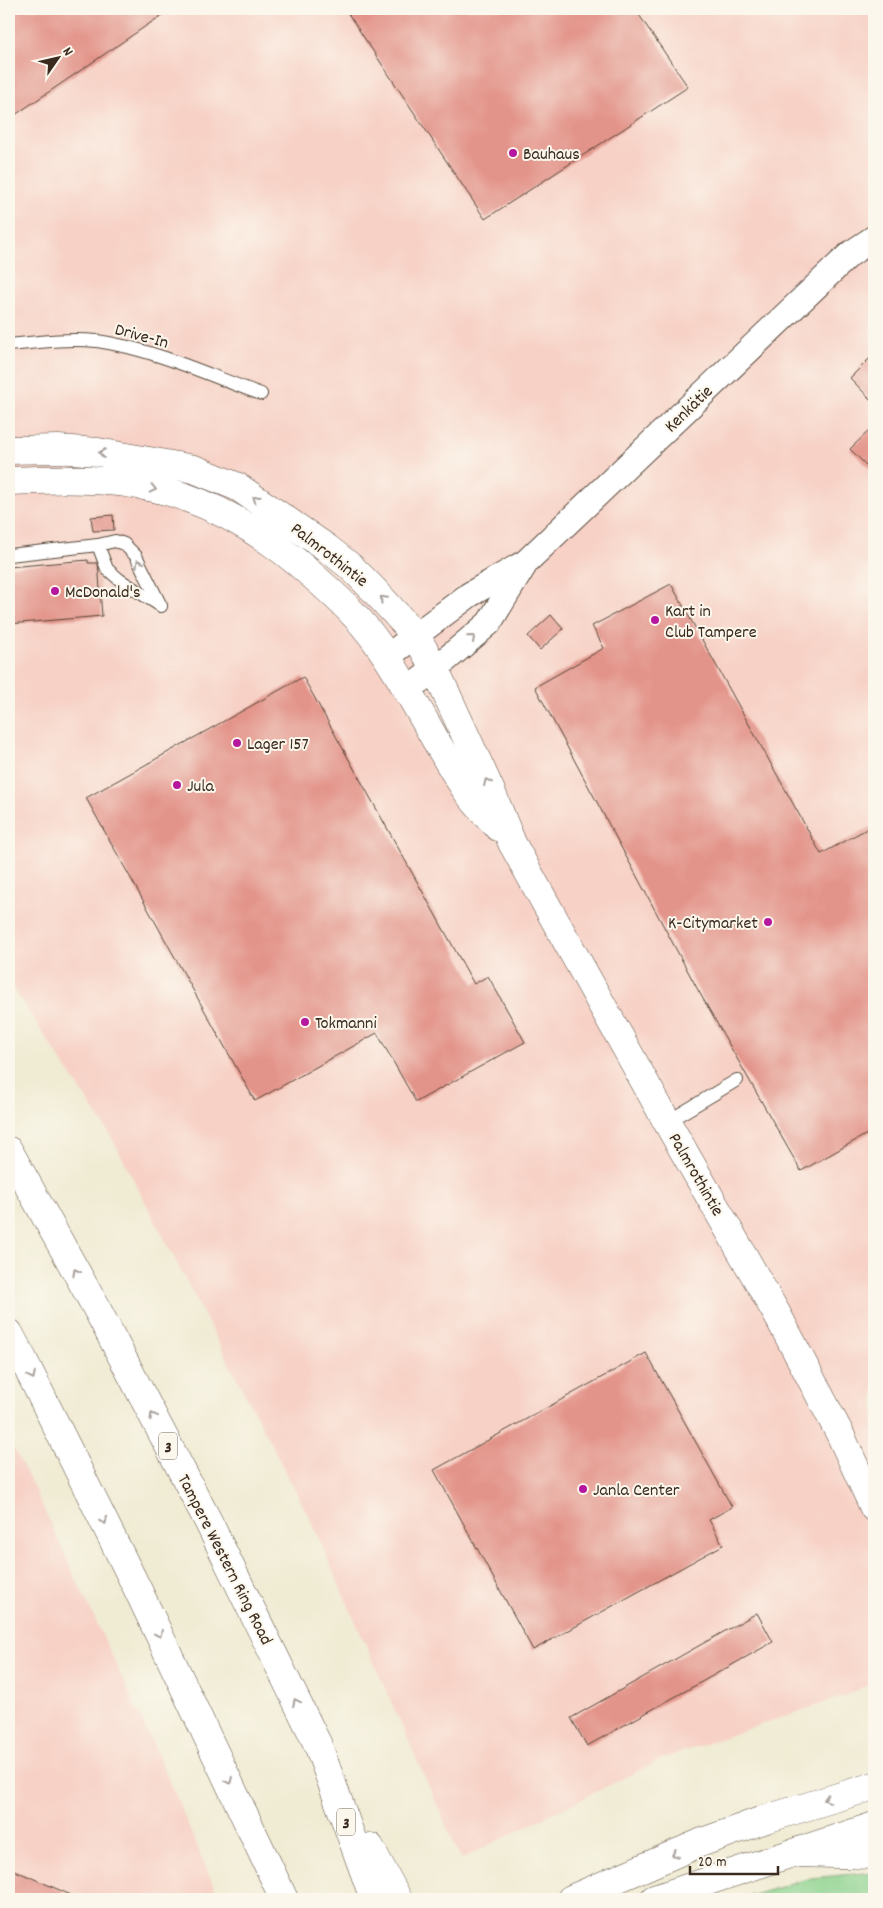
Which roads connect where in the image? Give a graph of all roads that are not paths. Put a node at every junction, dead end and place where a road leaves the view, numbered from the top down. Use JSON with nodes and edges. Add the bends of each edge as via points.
{"nodes":[{"id":1,"x":874,"y":218,"type":"edge"},
{"id":2,"x":874,"y":238,"type":"edge"},
{"id":3,"x":850,"y":254,"type":"junction"},
{"id":4,"x":9,"y":345,"type":"edge"},
{"id":5,"x":261,"y":394,"type":"dead end"},
{"id":6,"x":9,"y":450,"type":"edge"},
{"id":7,"x":9,"y":482,"type":"edge"},
{"id":8,"x":98,"y":545,"type":"junction"},
{"id":9,"x":9,"y":555,"type":"edge"},
{"id":10,"x":526,"y":562,"type":"junction"},
{"id":11,"x":416,"y":636,"type":"junction"},
{"id":12,"x":387,"y":657,"type":"junction"},
{"id":13,"x":435,"y":669,"type":"junction"},
{"id":14,"x":408,"y":690,"type":"junction"},
{"id":15,"x":512,"y":843,"type":"junction"},
{"id":16,"x":737,"y":1080,"type":"dead end"},
{"id":17,"x":667,"y":1122,"type":"junction"},
{"id":18,"x":9,"y":1151,"type":"edge"},
{"id":19,"x":9,"y":1333,"type":"edge"},
{"id":20,"x":874,"y":1508,"type":"edge"},
{"id":21,"x":874,"y":1786,"type":"edge"},
{"id":22,"x":874,"y":1826,"type":"edge"},
{"id":23,"x":795,"y":1854,"type":"junction"},
{"id":24,"x":874,"y":1855,"type":"edge"},
{"id":25,"x":389,"y":1897,"type":"edge"},
{"id":26,"x":284,"y":1899,"type":"edge"},
{"id":27,"x":571,"y":1899,"type":"edge"},
{"id":28,"x":654,"y":1899,"type":"edge"}],
"edges":[{"from":1,"to":3,"type":"street","name":"Kenkätie"},
{"from":2,"to":3,"type":"street","name":"Kenkätie"},
{"from":3,"to":10,"type":"street","name":"Kenkätie"},
{"from":4,"to":5,"type":"lane","name":"Drive-In","via":[[63,340],[96,341],[143,350]]},
{"from":11,"to":6,"type":"main road","name":"Palmrothintie","one_way":true,"via":[[351,567],[238,487],[194,469],[98,452]]},
{"from":7,"to":12,"type":"main road","name":"Palmrothintie","one_way":true,"via":[[53,479],[126,483],[184,497],[222,513],[300,564],[345,604]]},
{"from":8,"to":8,"type":"lane","one_way":true,"via":[[107,569],[161,606],[136,556],[124,544],[115,541]]},
{"from":8,"to":9,"type":"lane"},
{"from":10,"to":11,"type":"street","name":"Kenkätie","via":[[469,595]]},
{"from":13,"to":10,"type":"street","name":"Kenkätie","one_way":true,"via":[[489,623]]},
{"from":11,"to":12,"type":"street","name":"Kenkätie"},
{"from":11,"to":13,"type":"main road","name":"Palmrothintie"},
{"from":12,"to":14,"type":"main road","name":"Palmrothintie"},
{"from":13,"to":14,"type":"street","name":"Kenkätie"},
{"from":15,"to":13,"type":"main road","name":"Palmrothintie","one_way":true},
{"from":14,"to":15,"type":"main road","name":"Palmrothintie","via":[[467,791]]},
{"from":15,"to":17,"type":"main road","name":"Palmrothintie"},
{"from":16,"to":17,"type":"lane"},
{"from":17,"to":20,"type":"main road","name":"Palmrothintie","via":[[778,1316],[840,1434]]},
{"from":25,"to":18,"type":"main road","name":"Tampere Western Ring Road","number":"3","one_way":true,"via":[[203,1512],[98,1311]]},
{"from":19,"to":26,"type":"main road","one_way":true,"via":[[138,1590]]},
{"from":21,"to":27,"type":"main road","one_way":true,"via":[[700,1843]]},
{"from":22,"to":23,"type":"main road"},
{"from":23,"to":24,"type":"main road"},
{"from":23,"to":28,"type":"main road"}]}
